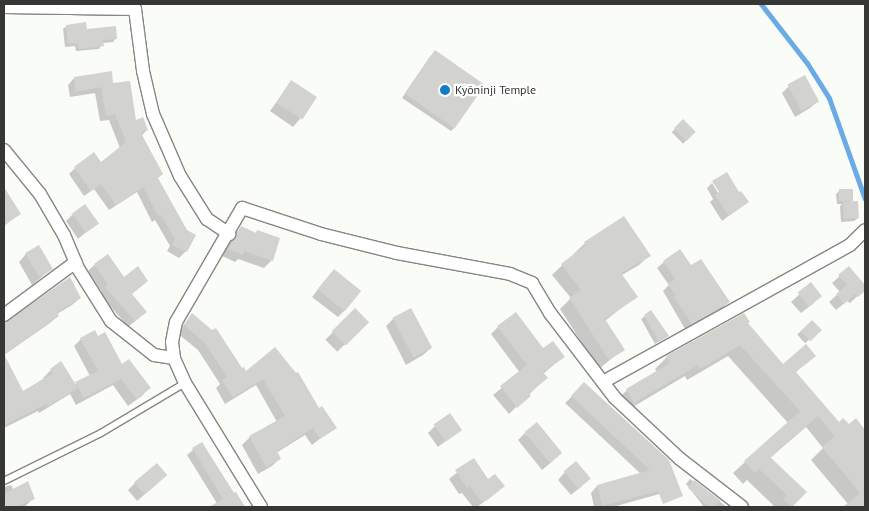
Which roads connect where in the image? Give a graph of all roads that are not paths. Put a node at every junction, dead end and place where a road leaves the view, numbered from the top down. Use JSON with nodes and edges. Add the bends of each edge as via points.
{"nodes":[{"id":1,"x":4,"y":7,"type":"edge"},
{"id":2,"x":4,"y":150,"type":"edge"},
{"id":3,"x":865,"y":230,"type":"edge"},
{"id":4,"x":229,"y":234,"type":"junction"},
{"id":5,"x":76,"y":262,"type":"junction"},
{"id":6,"x":4,"y":315,"type":"edge"},
{"id":7,"x":174,"y":358,"type":"junction"},
{"id":8,"x":603,"y":382,"type":"junction"},
{"id":9,"x":185,"y":383,"type":"junction"},
{"id":10,"x":4,"y":481,"type":"edge"},
{"id":11,"x":261,"y":507,"type":"edge"},
{"id":12,"x":742,"y":507,"type":"edge"}],
"edges":[{"from":1,"to":4,"type":"street","via":[[135,9],[143,71],[153,114],[180,176],[207,219]]},
{"from":2,"to":5,"type":"street","via":[[40,194]]},
{"from":3,"to":8,"type":"street","via":[[850,245]]},
{"from":4,"to":7,"type":"street","via":[[176,322],[172,342]]},
{"from":4,"to":8,"type":"street","via":[[242,208],[321,234],[396,253],[510,274],[532,283],[550,313]]},
{"from":5,"to":6,"type":"street"},
{"from":5,"to":7,"type":"street","via":[[111,321],[154,355]]},
{"from":7,"to":9,"type":"street"},
{"from":8,"to":12,"type":"street","via":[[615,398],[680,459]]},
{"from":9,"to":10,"type":"lane","via":[[101,433]]},
{"from":9,"to":11,"type":"street"}]}
